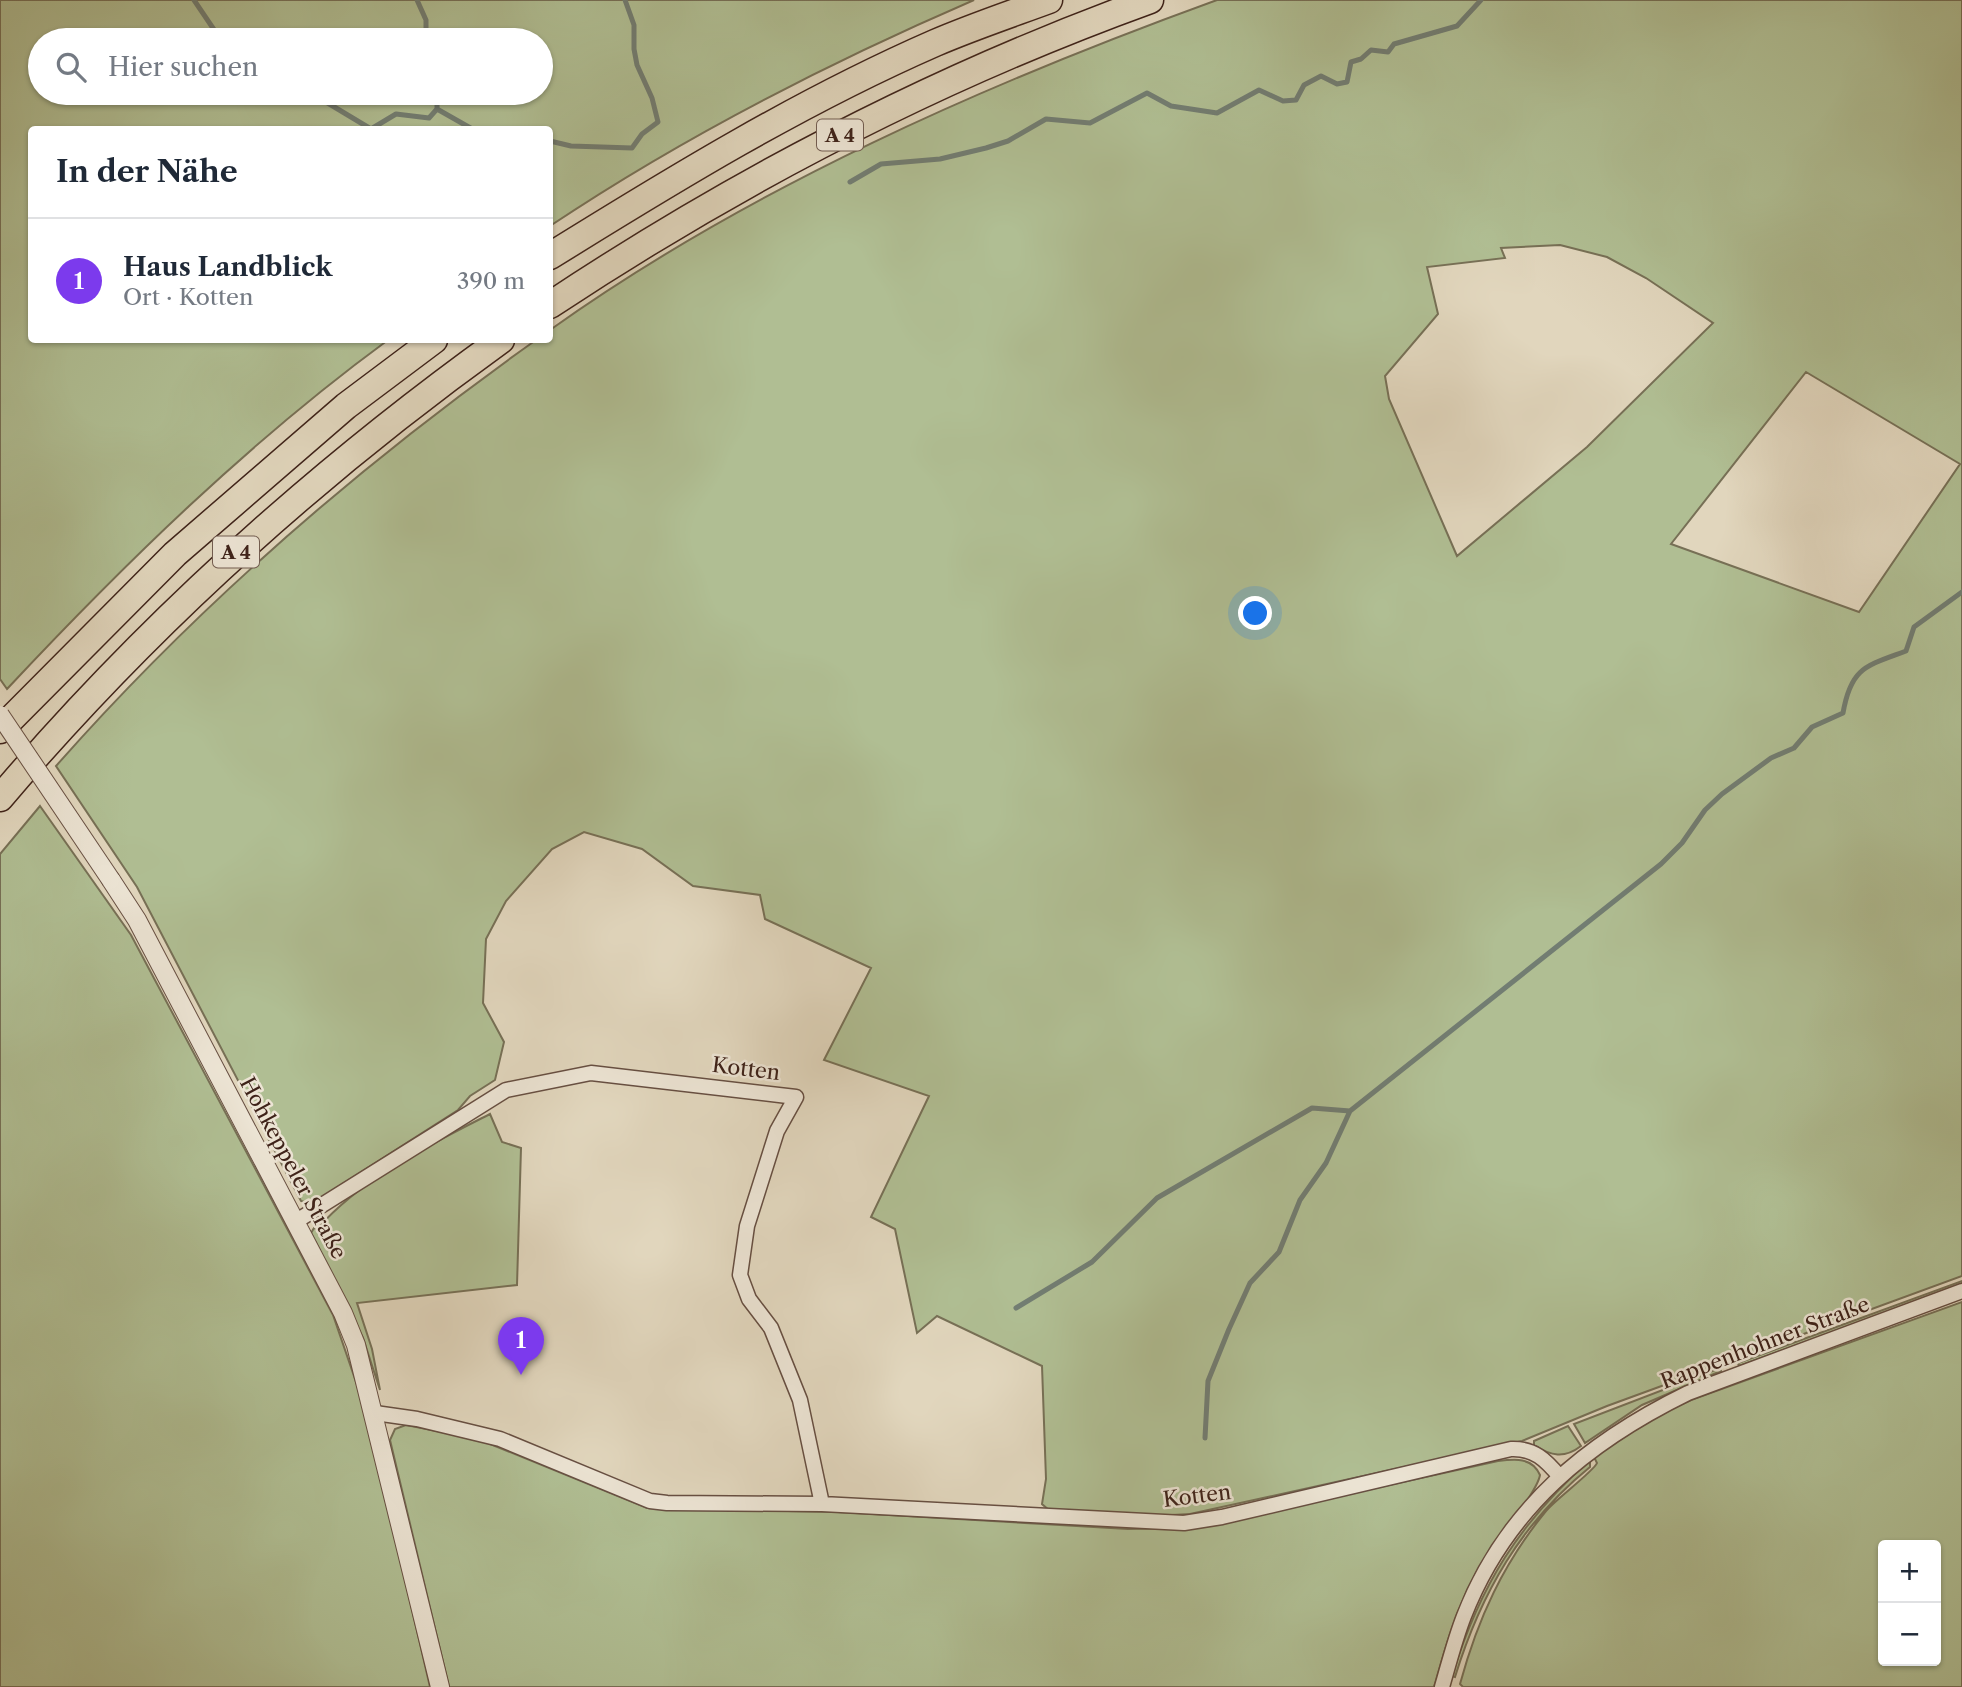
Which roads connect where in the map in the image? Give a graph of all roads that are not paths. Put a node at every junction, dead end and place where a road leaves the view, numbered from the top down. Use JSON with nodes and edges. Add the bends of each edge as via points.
{"nodes":[{"id":1,"x":1049,"y":0,"type":"edge"},
{"id":2,"x":1150,"y":0,"type":"edge"},
{"id":3,"x":553,"y":254,"type":"edge"},
{"id":4,"x":553,"y":303,"type":"edge"},
{"id":5,"x":430,"y":343,"type":"edge"},
{"id":6,"x":497,"y":343,"type":"edge"},
{"id":7,"x":0,"y":715,"type":"edge"},
{"id":8,"x":0,"y":730,"type":"edge"},
{"id":9,"x":0,"y":798,"type":"edge"},
{"id":10,"x":295,"y":1222,"type":"junction"},
{"id":11,"x":1962,"y":1291,"type":"edge"},
{"id":12,"x":375,"y":1413,"type":"junction"},
{"id":13,"x":1560,"y":1477,"type":"junction"},
{"id":14,"x":822,"y":1504,"type":"junction"},
{"id":15,"x":440,"y":1687,"type":"edge"},
{"id":16,"x":1442,"y":1687,"type":"edge"}],
"edges":[{"from":1,"to":3,"type":"highway","number":"A 4","via":[[935,43],[794,113]]},
{"from":2,"to":4,"type":"highway","number":"A 4","via":[[974,70],[813,148],[655,237]]},
{"from":5,"to":8,"type":"highway","number":"A 4","via":[[346,407],[175,554]]},
{"from":6,"to":9,"type":"highway","number":"A 4","via":[[345,458],[234,554],[151,632]]},
{"from":7,"to":10,"type":"street","name":"Hohkeppeler Straße","bridge":true,"via":[[137,920]]},
{"from":10,"to":12,"type":"street","name":"Hohkeppeler Straße","via":[[347,1323]]},
{"from":10,"to":14,"type":"street","name":"Kotten","via":[[506,1090],[591,1073],[796,1097],[777,1130],[747,1226],[740,1275],[749,1298],[771,1328],[800,1400]]},
{"from":11,"to":13,"type":"street","name":"Rappenhohner Straße","via":[[1689,1393],[1606,1439]]},
{"from":12,"to":14,"type":"street","name":"Kotten","via":[[489,1436],[650,1501]]},
{"from":12,"to":15,"type":"street","name":"Hohkeppeler Straße"},
{"from":13,"to":14,"type":"street","name":"Kotten","via":[[1535,1453],[1511,1449],[1184,1523]]},
{"from":13,"to":16,"type":"street","name":"Rappenhohner Straße","via":[[1527,1511],[1481,1579]]}]}
